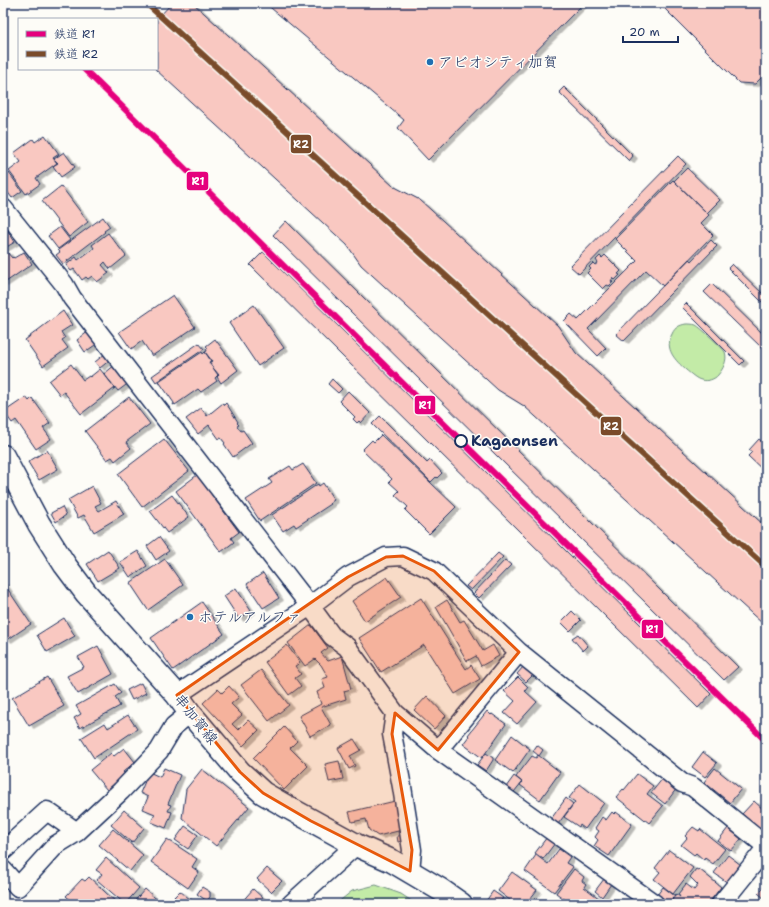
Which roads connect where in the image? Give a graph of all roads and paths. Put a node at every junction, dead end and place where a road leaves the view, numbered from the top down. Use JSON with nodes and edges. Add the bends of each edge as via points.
{"nodes":[{"id":1,"x":3,"y":208,"type":"edge"},
{"id":2,"x":3,"y":456,"type":"edge"},
{"id":3,"x":310,"y":606,"type":"junction"},
{"id":4,"x":519,"y":652,"type":"junction"},
{"id":5,"x":177,"y":695,"type":"junction"},
{"id":6,"x":190,"y":713,"type":"junction"},
{"id":7,"x":395,"y":713,"type":"junction"},
{"id":8,"x":438,"y":750,"type":"junction"},
{"id":9,"x":77,"y":832,"type":"junction"},
{"id":10,"x":356,"y":845,"type":"junction"},
{"id":11,"x":766,"y":847,"type":"edge"},
{"id":12,"x":3,"y":851,"type":"edge"},
{"id":13,"x":3,"y":870,"type":"edge"},
{"id":14,"x":410,"y":871,"type":"junction"},
{"id":15,"x":291,"y":904,"type":"edge"},
{"id":16,"x":462,"y":904,"type":"edge"},
{"id":17,"x":655,"y":904,"type":"edge"},
{"id":18,"x":720,"y":904,"type":"edge"}],
"edges":[{"from":1,"to":3,"type":"street"},
{"from":2,"to":5,"type":"main road","name":"串加賀線","via":[[65,565],[86,593]]},
{"from":3,"to":4,"type":"street","via":[[348,577],[386,557],[403,556],[434,571]]},
{"from":3,"to":5,"type":"street"},
{"from":3,"to":7,"type":"street","via":[[332,636],[347,647]]},
{"from":4,"to":8,"type":"street"},
{"from":4,"to":11,"type":"street"},
{"from":5,"to":6,"type":"main road","name":"串加賀線"},
{"from":6,"to":9,"type":"street","via":[[174,726],[159,751]]},
{"from":6,"to":10,"type":"main road","name":"串加賀線","via":[[240,772],[263,793]]},
{"from":7,"to":8,"type":"street"},
{"from":7,"to":14,"type":"street","via":[[392,734],[412,850]]},
{"from":8,"to":17,"type":"street"},
{"from":9,"to":12,"type":"street","via":[[47,811]]},
{"from":9,"to":13,"type":"street","via":[[56,845],[18,887]]},
{"from":10,"to":14,"type":"main road","name":"串加賀線"},
{"from":10,"to":15,"type":"street"},
{"from":11,"to":18,"type":"street"},
{"from":14,"to":16,"type":"main road","name":"串加賀線"}]}
